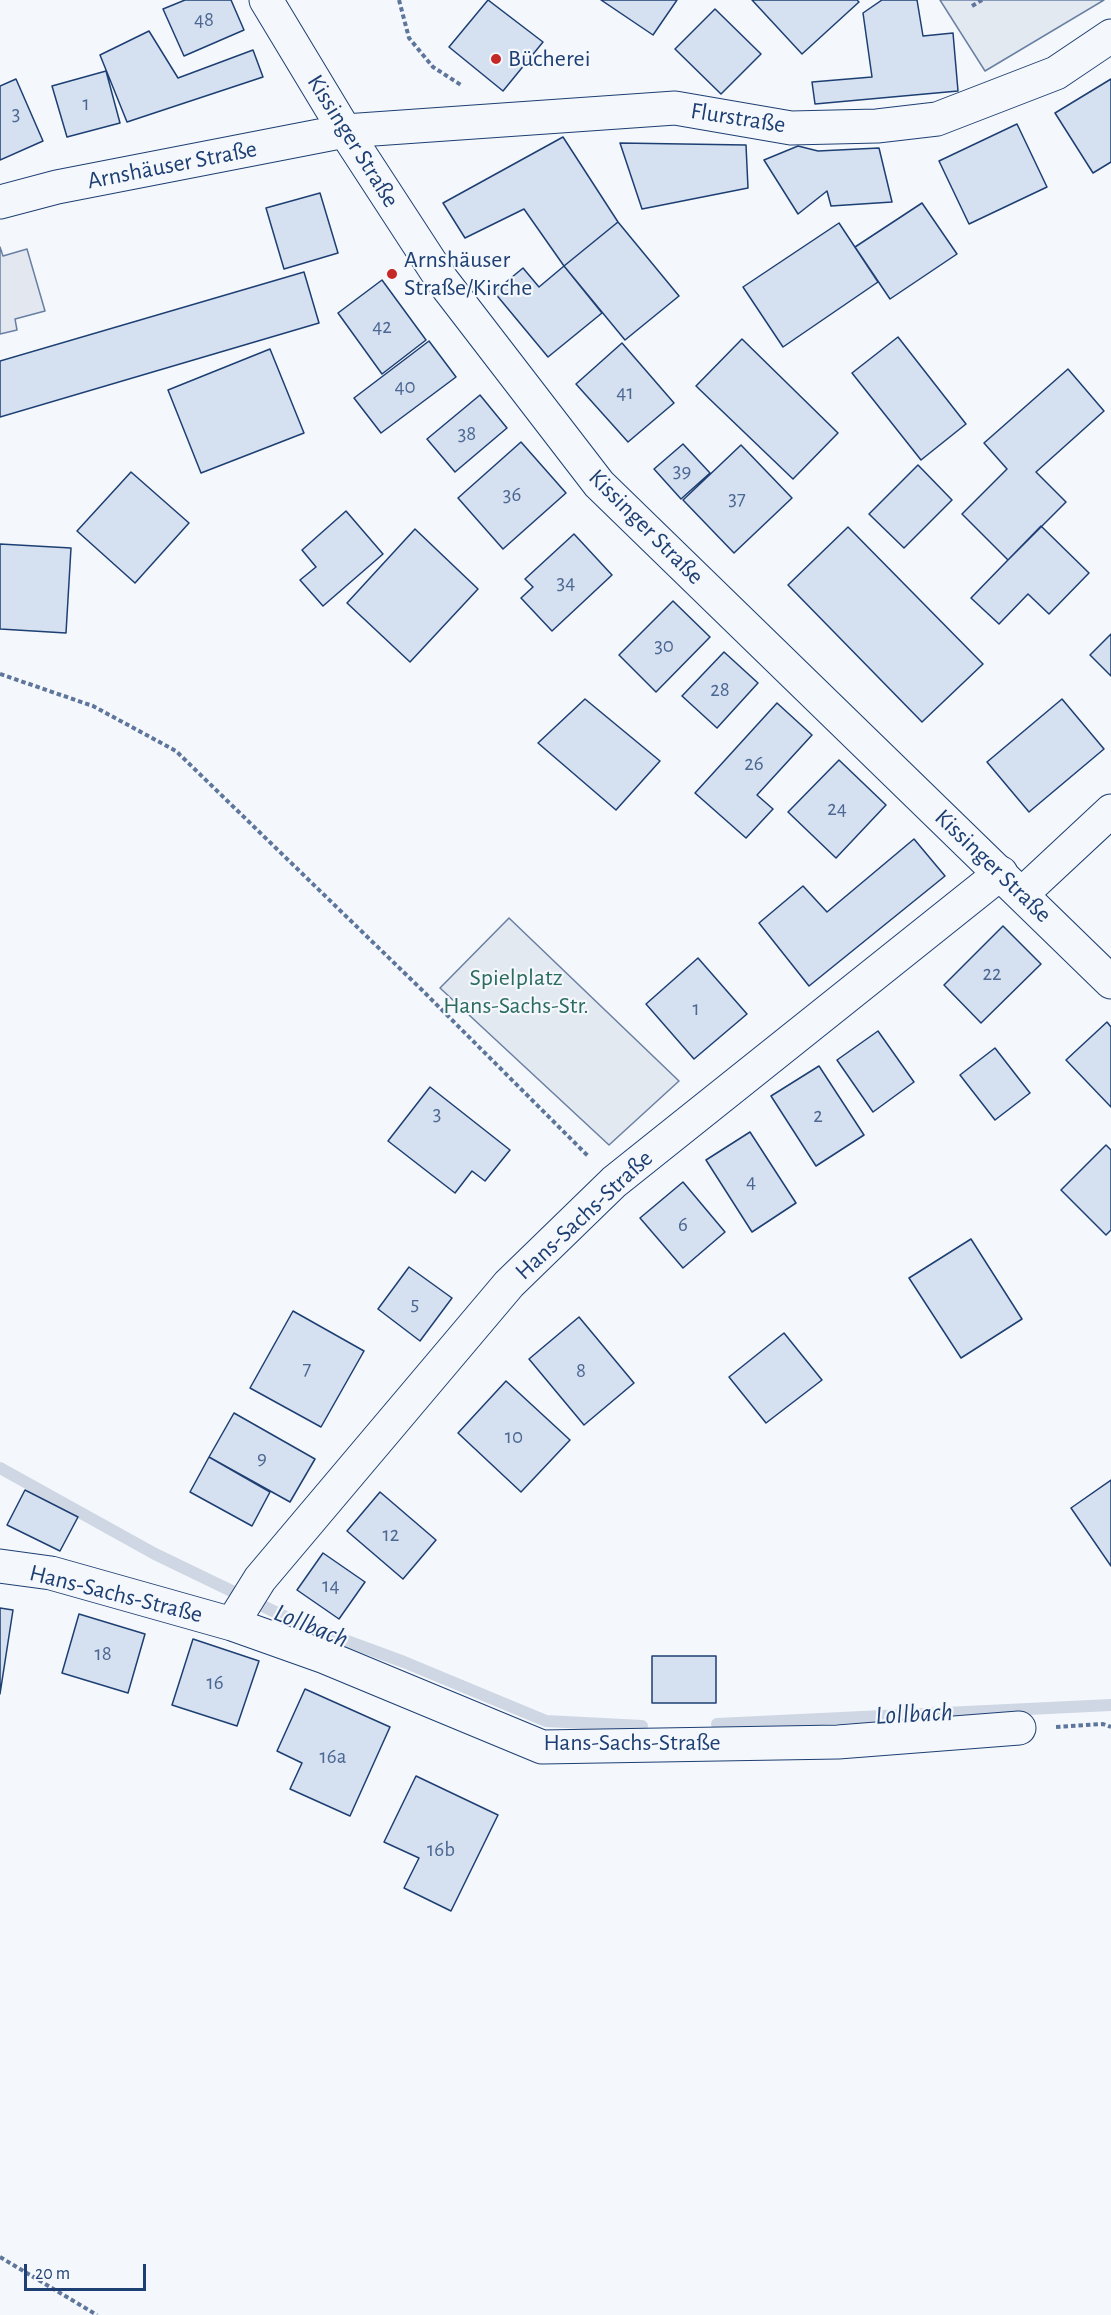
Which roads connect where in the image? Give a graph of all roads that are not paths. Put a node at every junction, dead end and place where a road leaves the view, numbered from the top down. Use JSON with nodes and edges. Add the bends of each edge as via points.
{"nodes":[{"id":1,"x":266,"y":0,"type":"edge"},
{"id":2,"x":1111,"y":36,"type":"edge"},
{"id":3,"x":345,"y":131,"type":"junction"},
{"id":4,"x":0,"y":202,"type":"edge"},
{"id":5,"x":1111,"y":810,"type":"edge"},
{"id":6,"x":1012,"y":883,"type":"junction"},
{"id":7,"x":1111,"y":982,"type":"edge"},
{"id":8,"x":0,"y":1566,"type":"edge"},
{"id":9,"x":236,"y":1616,"type":"junction"},
{"id":10,"x":1019,"y":1728,"type":"road end"}],
"edges":[{"from":1,"to":3,"type":"street","name":"Kissinger Straße"},
{"from":2,"to":3,"type":"street","name":"Flurstraße","via":[[1056,73],[937,118],[877,126],[791,128],[675,108]]},
{"from":3,"to":4,"type":"street","name":"Arnshäuser Straße","via":[[57,187]]},
{"from":3,"to":6,"type":"street","name":"Kissinger Straße","via":[[442,280],[599,484]]},
{"from":5,"to":6,"type":"street","name":"Hans-Sachs-Straße"},
{"from":6,"to":7,"type":"street","name":"Kissinger Straße"},
{"from":6,"to":9,"type":"street","name":"Hans-Sachs-Straße","via":[[614,1182],[509,1284],[260,1579]]},
{"from":8,"to":9,"type":"street","name":"Hans-Sachs-Straße","via":[[51,1573]]},
{"from":9,"to":10,"type":"street","name":"Hans-Sachs-Straße","via":[[543,1747],[838,1742]]}]}
